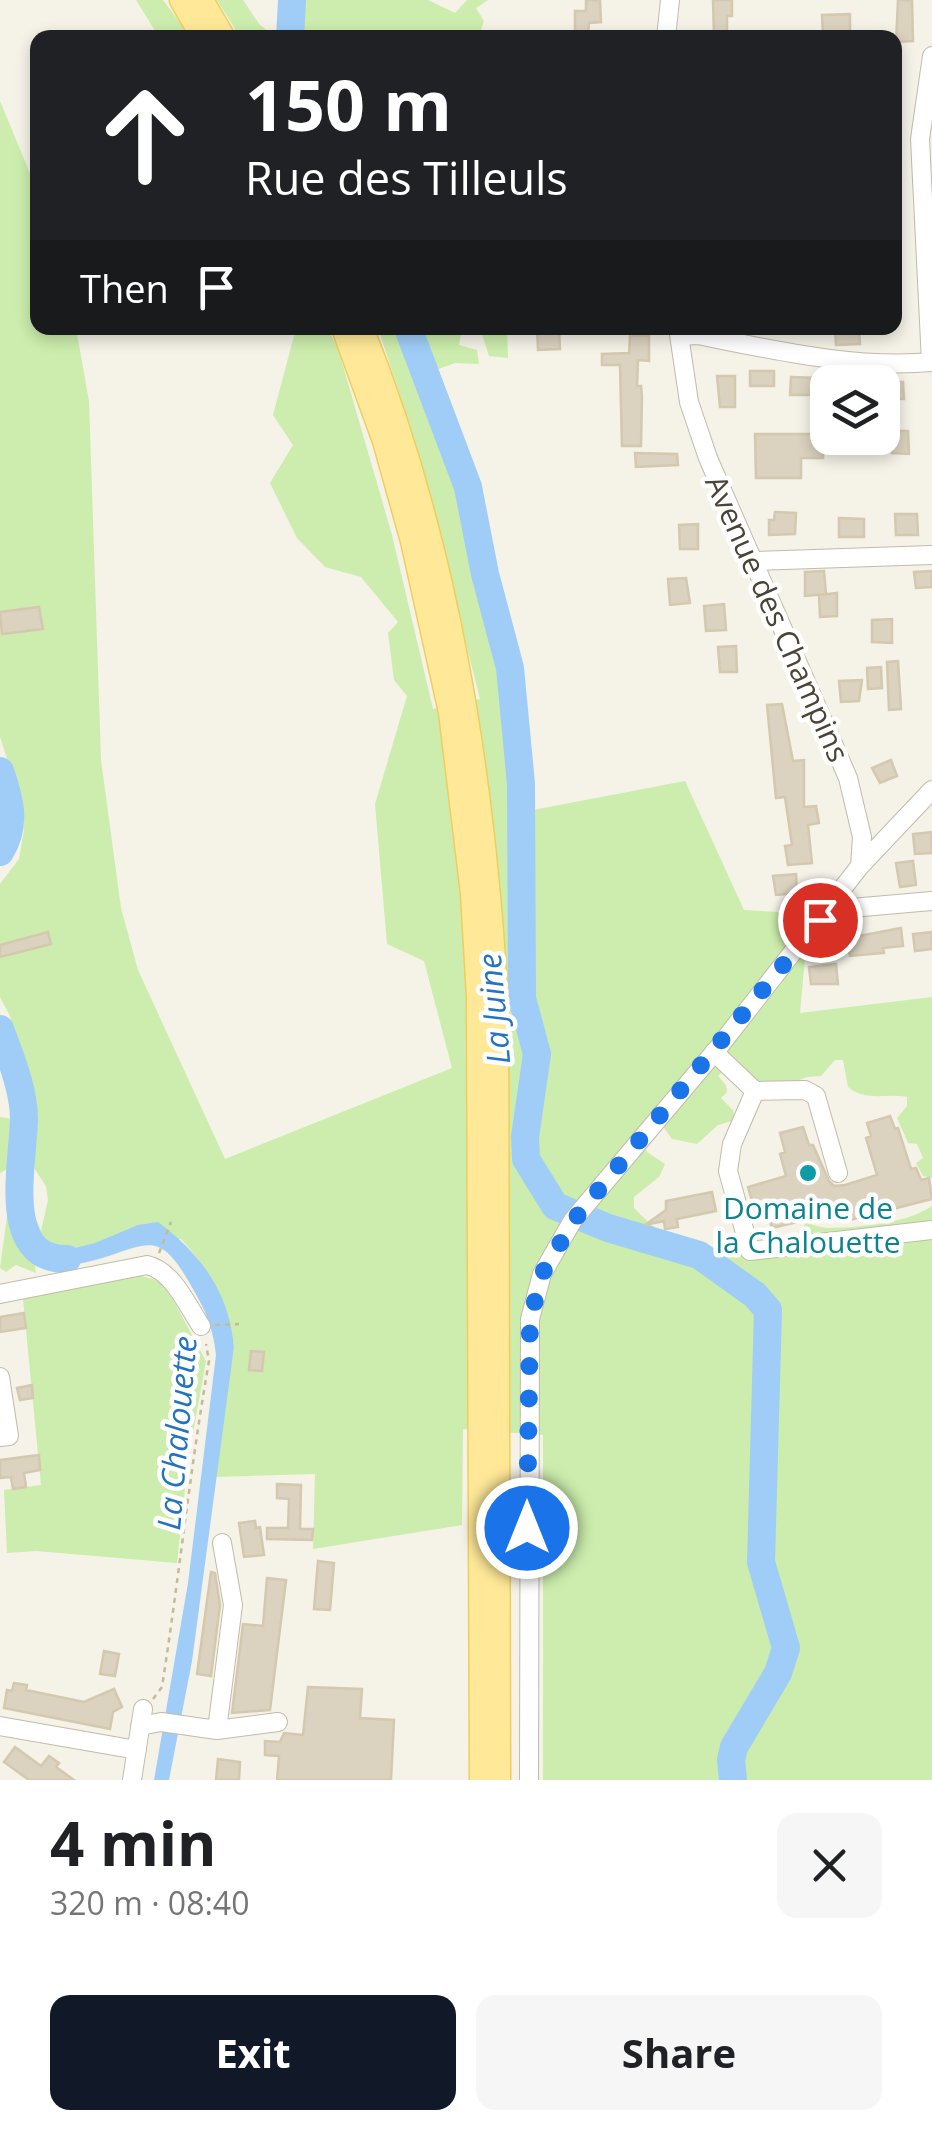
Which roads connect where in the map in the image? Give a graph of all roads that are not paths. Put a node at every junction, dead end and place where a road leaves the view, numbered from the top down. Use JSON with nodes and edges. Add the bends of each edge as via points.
{"nodes":[{"id":1,"x":180,"y":0,"type":"edge"},
{"id":2,"x":202,"y":0,"type":"edge"},
{"id":3,"x":670,"y":0,"type":"edge"},
{"id":4,"x":198,"y":30,"type":"edge"},
{"id":5,"x":219,"y":30,"type":"edge"},
{"id":6,"x":667,"y":30,"type":"edge"},
{"id":7,"x":932,"y":56,"type":"edge"},
{"id":8,"x":345,"y":335,"type":"edge"},
{"id":9,"x":364,"y":335,"type":"edge"},
{"id":10,"x":679,"y":335,"type":"edge"},
{"id":11,"x":697,"y":335,"type":"edge"},
{"id":12,"x":932,"y":362,"type":"edge"},
{"id":13,"x":932,"y":555,"type":"edge"},
{"id":14,"x":753,"y":560,"type":"junction"},
{"id":15,"x":932,"y":790,"type":"edge"},
{"id":16,"x":860,"y":866,"type":"junction"},
{"id":17,"x":932,"y":901,"type":"edge"},
{"id":18,"x":833,"y":903,"type":"junction"},
{"id":19,"x":714,"y":1052,"type":"junction"},
{"id":20,"x":755,"y":1092,"type":"junction"},
{"id":21,"x":838,"y":1173,"type":"dead end"},
{"id":22,"x":932,"y":1230,"type":"edge"},
{"id":23,"x":0,"y":1294,"type":"edge"},
{"id":24,"x":200,"y":1326,"type":"road end"},
{"id":25,"x":0,"y":1377,"type":"edge"},
{"id":26,"x":0,"y":1437,"type":"edge"},
{"id":27,"x":222,"y":1543,"type":"dead end"},
{"id":28,"x":278,"y":1722,"type":"dead end"},
{"id":29,"x":0,"y":1726,"type":"edge"},
{"id":30,"x":217,"y":1730,"type":"junction"},
{"id":31,"x":136,"y":1750,"type":"junction"},
{"id":32,"x":132,"y":1780,"type":"edge"},
{"id":33,"x":481,"y":1780,"type":"edge"},
{"id":34,"x":499,"y":1780,"type":"edge"},
{"id":35,"x":528,"y":1780,"type":"edge"}],
"edges":[{"from":1,"to":4,"type":"main road"},
{"from":2,"to":5,"type":"main road"},
{"from":3,"to":6,"type":"street"},
{"from":7,"to":12,"type":"street","via":[[920,138]]},
{"from":8,"to":33,"type":"main road","via":[[412,542],[450,712],[472,893]]},
{"from":9,"to":34,"type":"main road","via":[[429,533],[466,708],[489,878],[497,1025]]},
{"from":10,"to":14,"type":"street","name":"Avenue des Champins","via":[[689,402]]},
{"from":11,"to":12,"type":"street","via":[[808,357]]},
{"from":13,"to":14,"type":"street"},
{"from":14,"to":16,"type":"street","name":"Avenue des Champins","via":[[848,778],[862,837]]},
{"from":15,"to":16,"type":"street"},
{"from":16,"to":18,"type":"street"},
{"from":17,"to":18,"type":"street","via":[[858,910]]},
{"from":18,"to":19,"type":"street"},
{"from":19,"to":20,"type":"street"},
{"from":19,"to":35,"type":"street","via":[[577,1217],[542,1274],[530,1320]]},
{"from":20,"to":21,"type":"street","via":[[805,1090],[816,1096]]},
{"from":20,"to":22,"type":"street","via":[[728,1171],[750,1252]]},
{"from":23,"to":24,"type":"street","via":[[147,1264],[170,1279]]},
{"from":25,"to":26,"type":"street","via":[[9,1436]]},
{"from":27,"to":30,"type":"street","via":[[233,1605]]},
{"from":28,"to":30,"type":"street"},
{"from":29,"to":31,"type":"street"},
{"from":30,"to":31,"type":"street","via":[[142,1717]]},
{"from":31,"to":32,"type":"street"}]}
